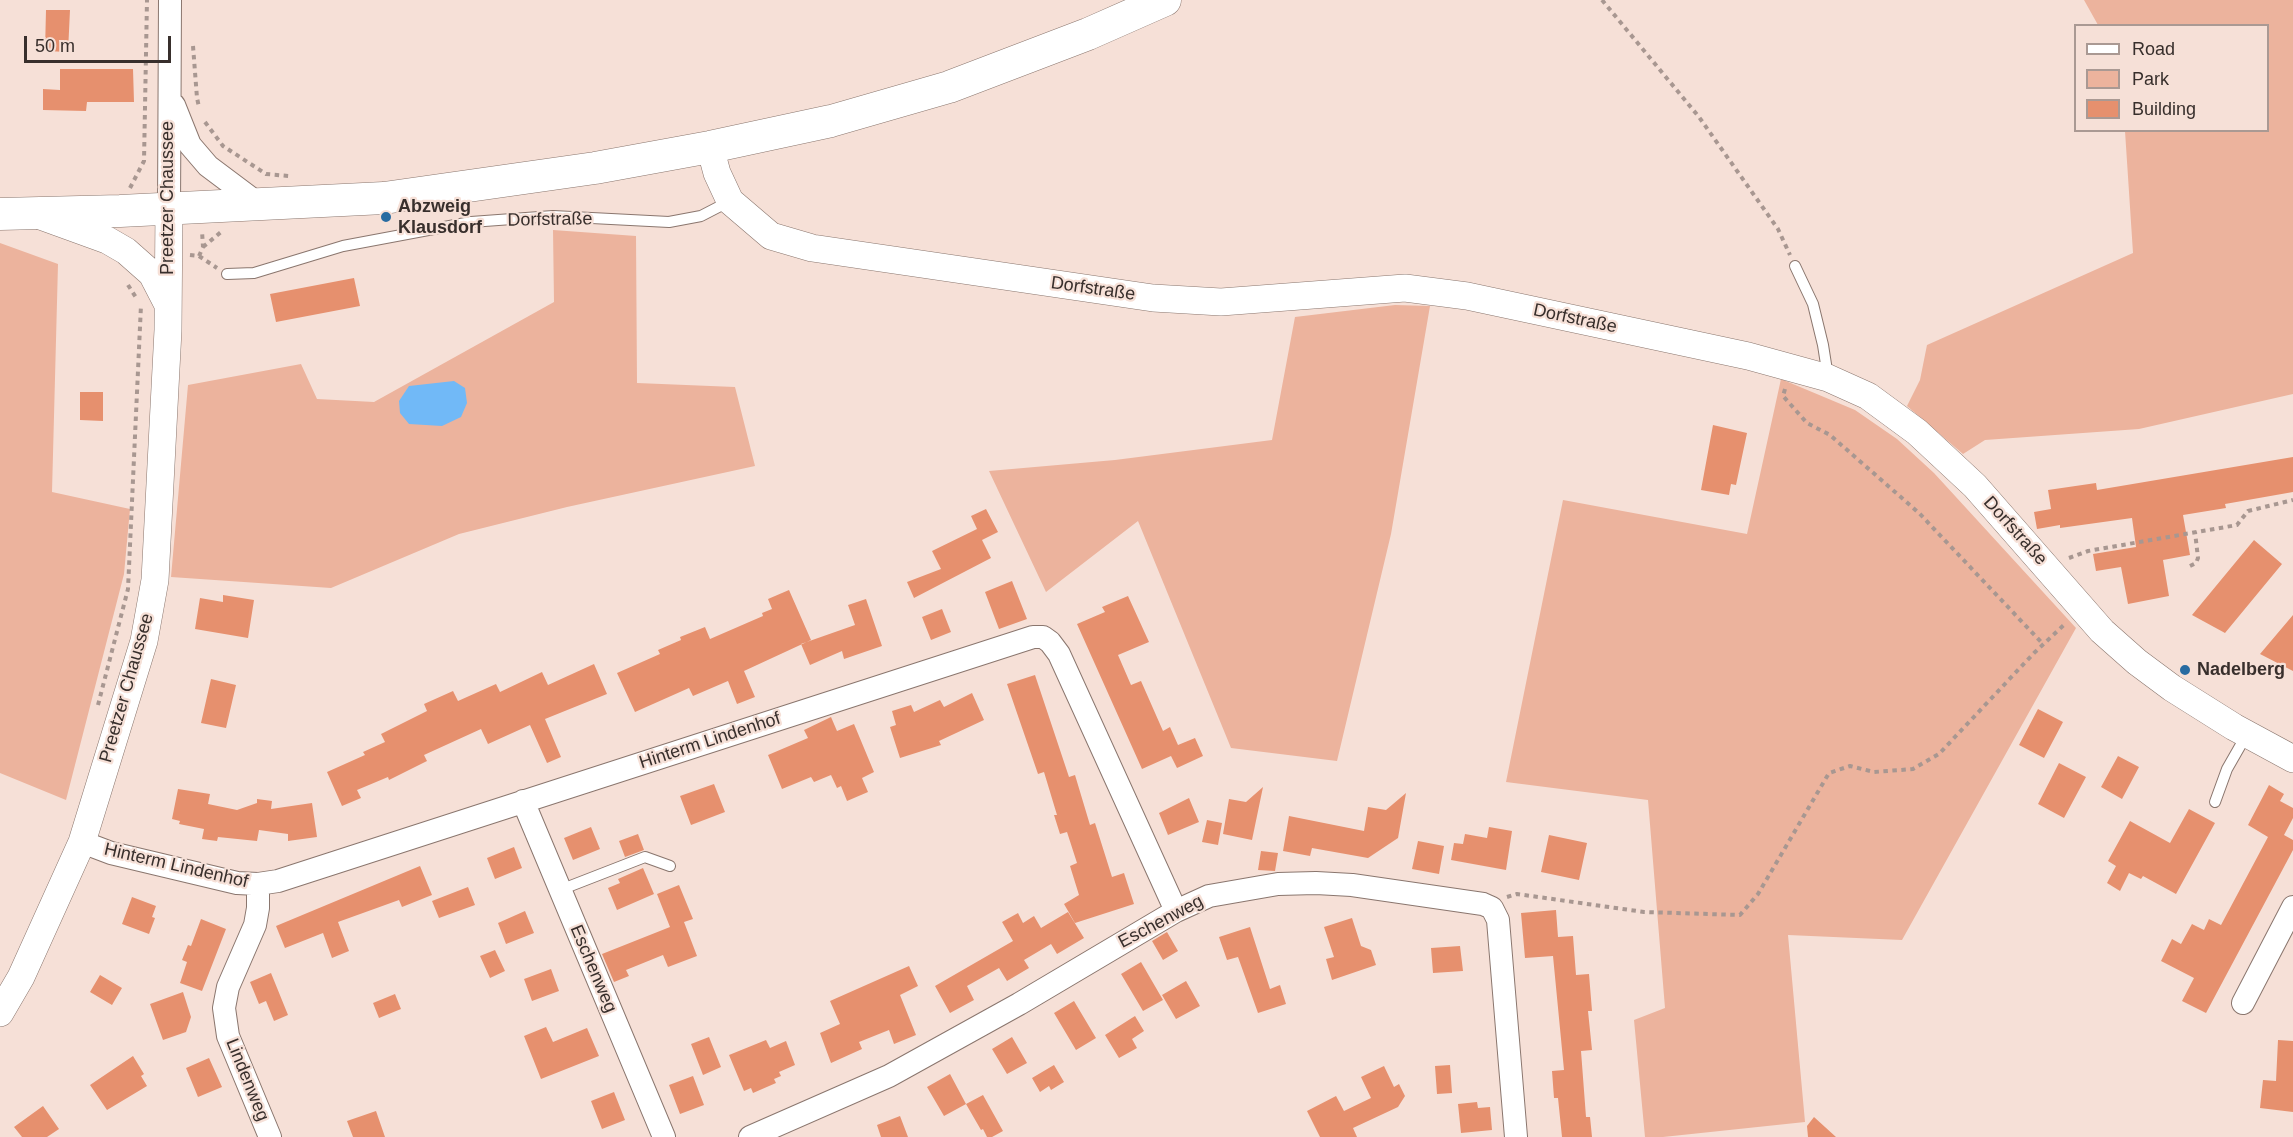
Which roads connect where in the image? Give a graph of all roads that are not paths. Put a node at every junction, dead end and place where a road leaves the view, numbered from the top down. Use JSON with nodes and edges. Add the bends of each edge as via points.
{"nodes":[{"id":1,"x":170,"y":0,"type":"edge"},
{"id":2,"x":1165,"y":0,"type":"edge"},
{"id":3,"x":169,"y":93,"type":"junction"},
{"id":4,"x":710,"y":147,"type":"junction"},
{"id":5,"x":730,"y":201,"type":"junction"},
{"id":6,"x":260,"y":205,"type":"junction"},
{"id":7,"x":169,"y":209,"type":"junction"},
{"id":8,"x":0,"y":214,"type":"edge"},
{"id":9,"x":35,"y":214,"type":"junction"},
{"id":10,"x":1795,"y":266,"type":"road end"},
{"id":11,"x":227,"y":274,"type":"dead end"},
{"id":12,"x":168,"y":304,"type":"junction"},
{"id":13,"x":1828,"y":378,"type":"junction"},
{"id":14,"x":2247,"y":734,"type":"junction"},
{"id":15,"x":2293,"y":759,"type":"edge"},
{"id":16,"x":523,"y":801,"type":"junction"},
{"id":17,"x":2215,"y":802,"type":"dead end"},
{"id":18,"x":82,"y":842,"type":"junction"},
{"id":19,"x":670,"y":866,"type":"dead end"},
{"id":20,"x":258,"y":884,"type":"junction"},
{"id":21,"x":560,"y":890,"type":"junction"},
{"id":22,"x":2293,"y":907,"type":"edge"},
{"id":23,"x":1176,"y":911,"type":"junction"},
{"id":24,"x":2243,"y":1003,"type":"dead end"},
{"id":25,"x":0,"y":1013,"type":"edge"},
{"id":26,"x":270,"y":1137,"type":"edge"},
{"id":27,"x":664,"y":1137,"type":"edge"},
{"id":28,"x":750,"y":1137,"type":"edge"},
{"id":29,"x":1516,"y":1137,"type":"edge"}],
"edges":[{"from":1,"to":3,"type":"street","name":"Preetzer Chaussee"},
{"from":2,"to":4,"type":"main road","via":[[949,87],[831,121]]},
{"from":3,"to":6,"type":"street","name":"Preetzer Chaussee","via":[[190,145],[208,166]]},
{"from":3,"to":7,"type":"street","name":"Preetzer Chaussee"},
{"from":4,"to":5,"type":"street","name":"Dorfstraße"},
{"from":4,"to":6,"type":"main road","via":[[384,198]]},
{"from":5,"to":11,"type":"lane","name":"Dorfstraße","via":[[701,216],[669,222],[553,216],[471,222],[344,246],[254,273]]},
{"from":5,"to":13,"type":"street","name":"Dorfstraße","via":[[771,236],[812,248],[1153,298],[1221,302],[1405,288],[1467,296],[1748,356]]},
{"from":6,"to":7,"type":"main road"},
{"from":7,"to":9,"type":"main road"},
{"from":7,"to":12,"type":"street","name":"Preetzer Chaussee"},
{"from":8,"to":9,"type":"main road"},
{"from":9,"to":12,"type":"street","name":"Preetzer Chaussee","via":[[107,240],[126,251],[152,274]]},
{"from":10,"to":13,"type":"lane","via":[[1813,304]]},
{"from":12,"to":18,"type":"street","name":"Preetzer Chaussee","via":[[155,580],[144,641]]},
{"from":13,"to":14,"type":"street","name":"Dorfstraße","via":[[1868,396],[1917,432],[1974,486],[2102,631],[2172,688]]},
{"from":14,"to":15,"type":"street","name":"Dorfstraße"},
{"from":14,"to":17,"type":"lane","via":[[2227,769]]},
{"from":16,"to":20,"type":"street","name":"Hinterm Lindenhof","via":[[278,881]]},
{"from":16,"to":21,"type":"street","name":"Eschenweg"},
{"from":16,"to":23,"type":"street","name":"Hinterm Lindenhof","via":[[1022,640],[1042,637],[1059,654]]},
{"from":18,"to":20,"type":"street","name":"Hinterm Lindenhof","via":[[122,856],[237,883]]},
{"from":18,"to":25,"type":"street","name":"Preetzer Chaussee","via":[[21,977]]},
{"from":19,"to":21,"type":"lane","via":[[645,857]]},
{"from":20,"to":26,"type":"street","name":"Lindenweg","via":[[255,925],[228,987],[225,1008],[228,1036]]},
{"from":21,"to":27,"type":"street","name":"Eschenweg"},
{"from":22,"to":24,"type":"street"},
{"from":23,"to":28,"type":"street","name":"Eschenweg","via":[[889,1076]]},
{"from":23,"to":29,"type":"street","name":"Eschenweg","via":[[1209,896],[1278,884],[1316,883],[1492,908],[1498,920]]}]}
